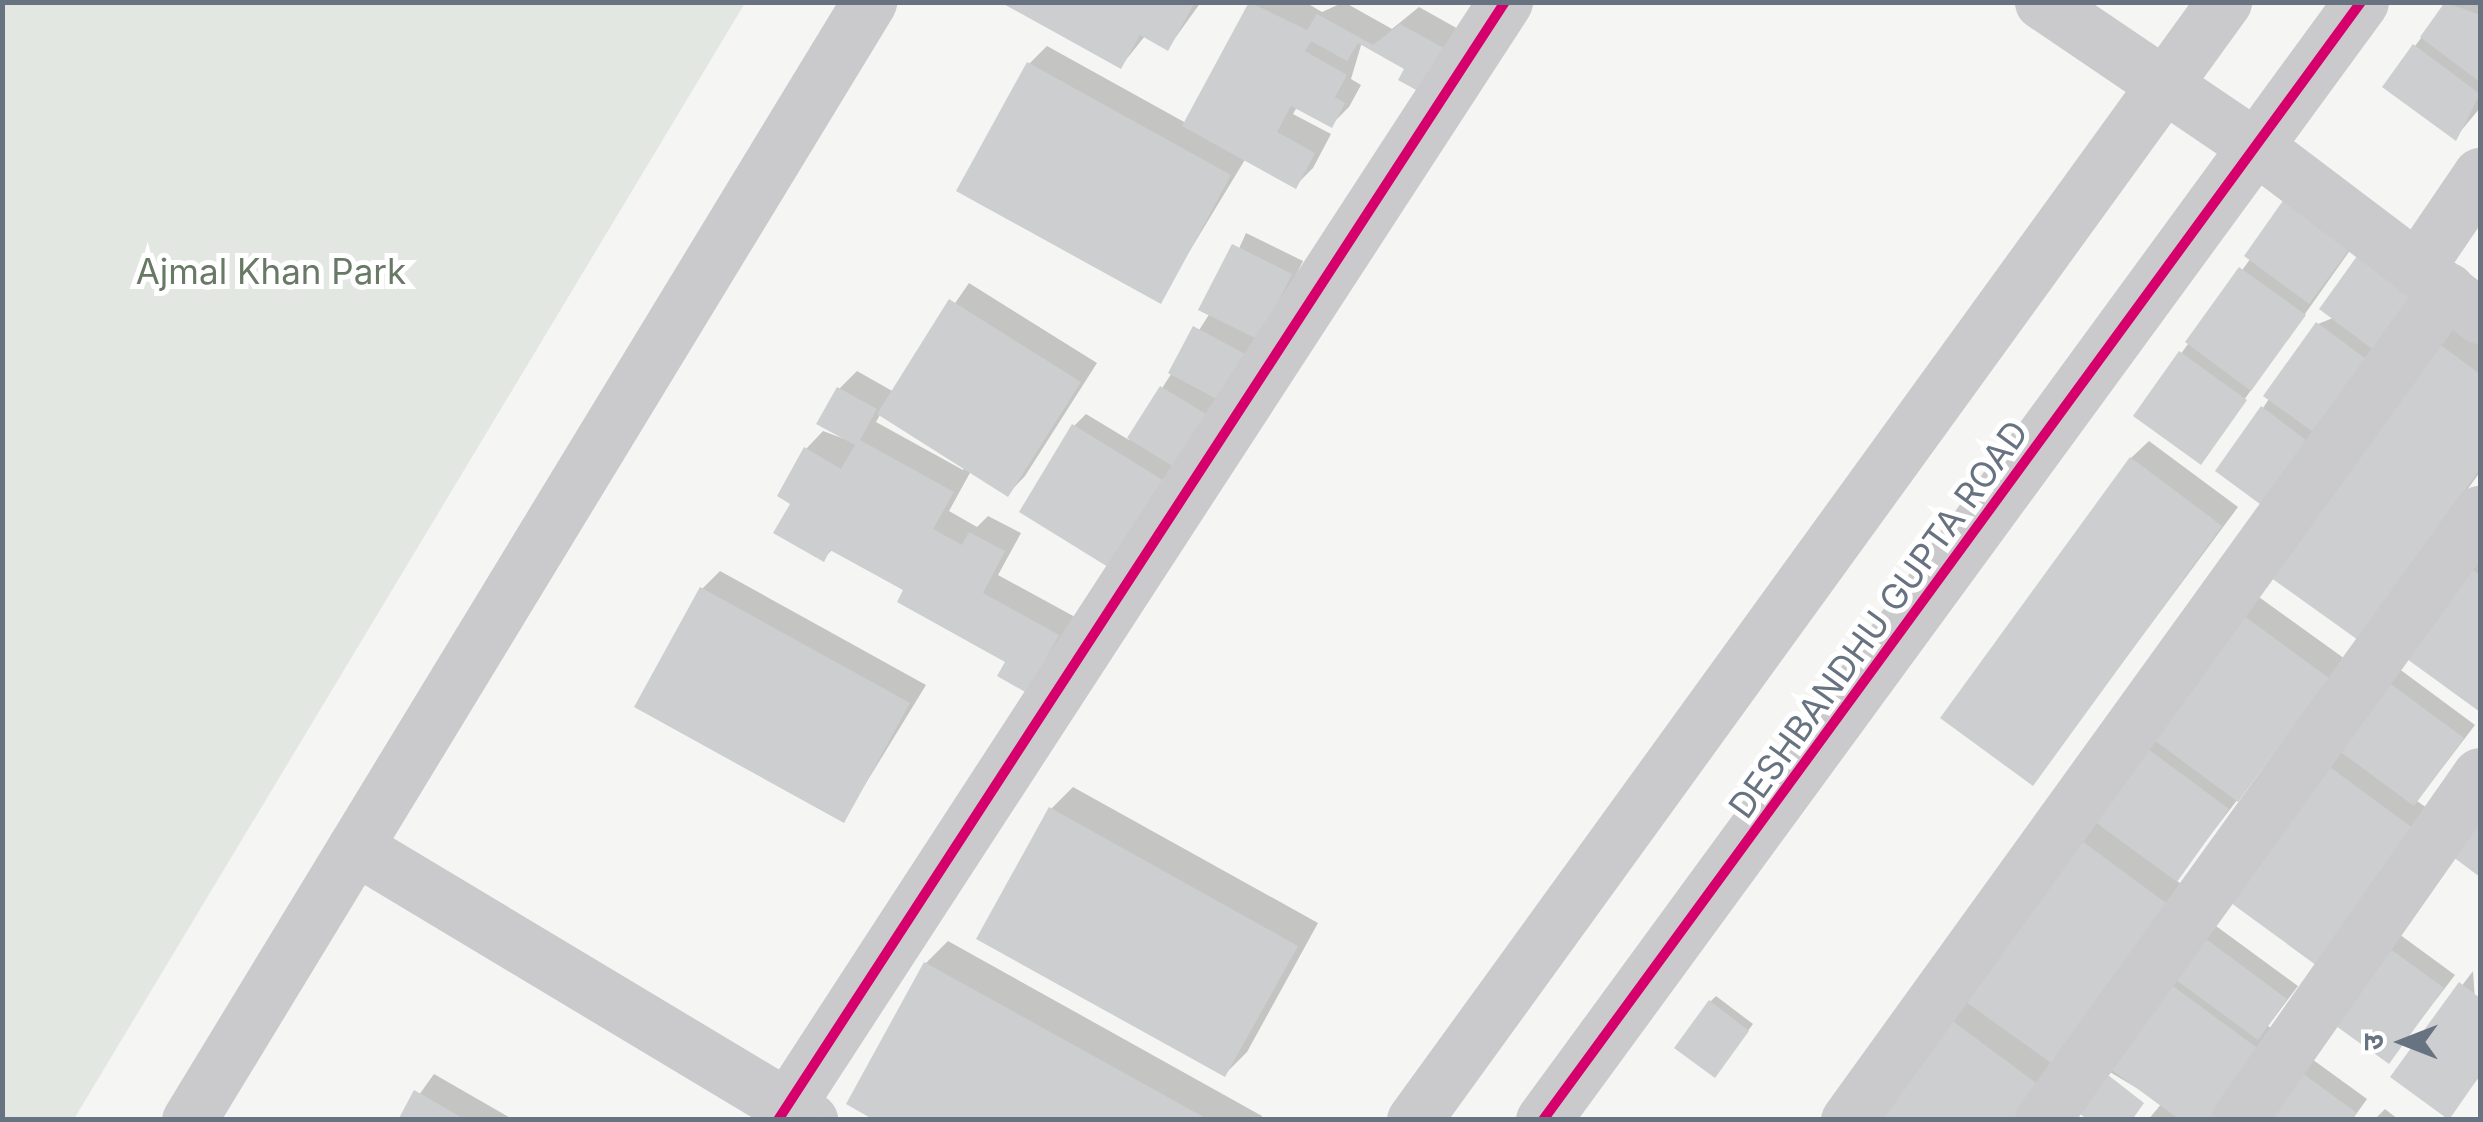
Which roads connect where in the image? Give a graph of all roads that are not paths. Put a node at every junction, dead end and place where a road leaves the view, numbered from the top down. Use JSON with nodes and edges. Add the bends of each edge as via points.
{"nodes":[{"id":1,"x":870,"y":2,"type":"edge"},
{"id":2,"x":1505,"y":2,"type":"edge"},
{"id":3,"x":2042,"y":2,"type":"edge"},
{"id":4,"x":2224,"y":2,"type":"edge"},
{"id":5,"x":2361,"y":2,"type":"edge"},
{"id":6,"x":2166,"y":83,"type":"junction"},
{"id":7,"x":2259,"y":149,"type":"junction"},
{"id":8,"x":2480,"y":174,"type":"edge"},
{"id":9,"x":2448,"y":291,"type":"edge"},
{"id":10,"x":2480,"y":513,"type":"edge"},
{"id":11,"x":2480,"y":776,"type":"edge"},
{"id":12,"x":355,"y":846,"type":"junction"},
{"id":13,"x":792,"y":1115,"type":"edge"},
{"id":14,"x":189,"y":1120,"type":"edge"},
{"id":15,"x":1414,"y":1120,"type":"edge"},
{"id":16,"x":1543,"y":1120,"type":"edge"},
{"id":17,"x":1848,"y":1120,"type":"edge"},
{"id":18,"x":2042,"y":1120,"type":"edge"},
{"id":19,"x":2238,"y":1120,"type":"edge"}],
"edges":[{"from":1,"to":12,"type":"street"},
{"from":2,"to":13,"type":"street"},
{"from":3,"to":6,"type":"street"},
{"from":4,"to":6,"type":"street"},
{"from":5,"to":7,"type":"street","name":"DESHBANDHU GUPTA ROAD"},
{"from":6,"to":7,"type":"street"},
{"from":6,"to":15,"type":"street"},
{"from":7,"to":9,"type":"street"},
{"from":7,"to":16,"type":"street","name":"DESHBANDHU GUPTA ROAD"},
{"from":8,"to":9,"type":"street"},
{"from":9,"to":17,"type":"street"},
{"from":10,"to":18,"type":"street"},
{"from":11,"to":19,"type":"street"},
{"from":12,"to":13,"type":"street"},
{"from":12,"to":14,"type":"street"}]}
